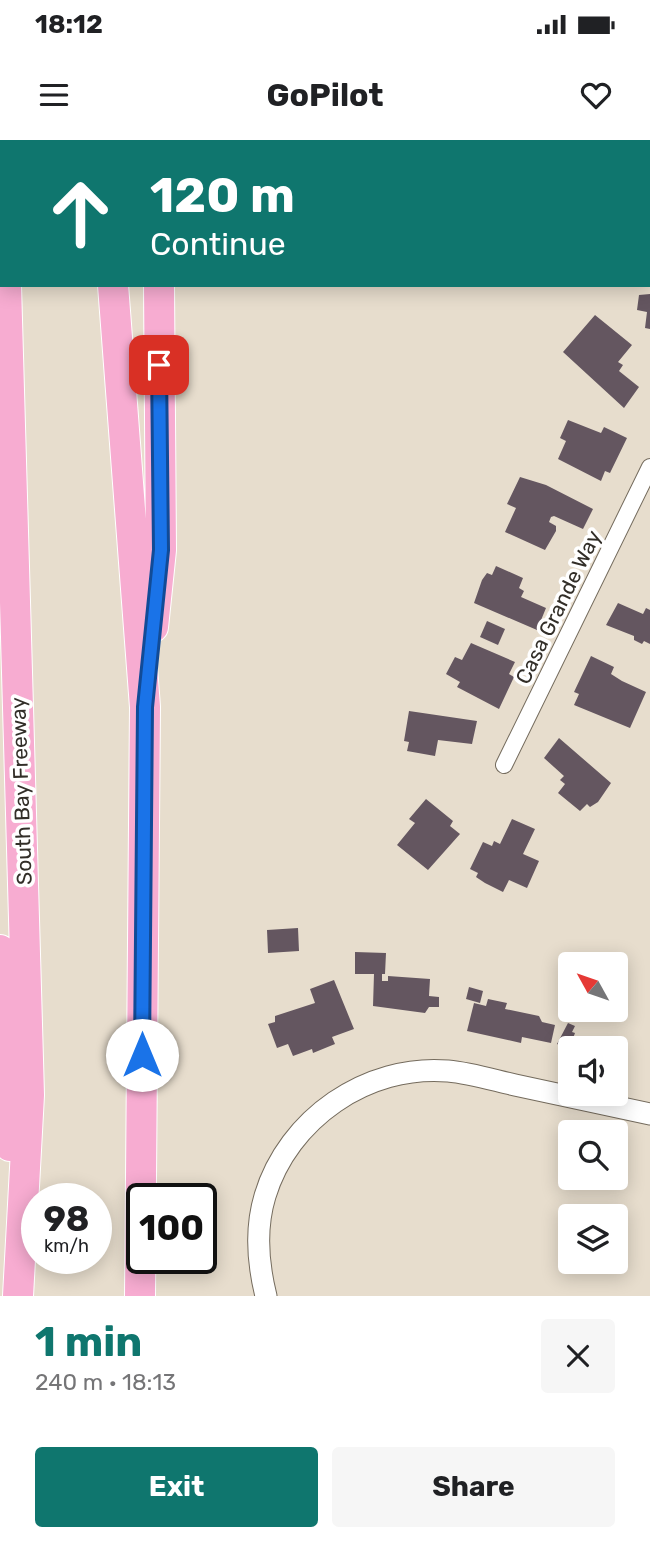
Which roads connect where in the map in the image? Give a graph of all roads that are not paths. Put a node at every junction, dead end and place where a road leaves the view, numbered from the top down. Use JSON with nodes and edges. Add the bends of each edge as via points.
{"nodes":[{"id":1,"x":6,"y":287,"type":"edge"},
{"id":2,"x":113,"y":287,"type":"edge"},
{"id":3,"x":159,"y":287,"type":"edge"},
{"id":4,"x":650,"y":467,"type":"edge"},
{"id":5,"x":145,"y":707,"type":"junction"},
{"id":6,"x":504,"y":765,"type":"dead end"},
{"id":7,"x":0,"y":950,"type":"edge"},
{"id":8,"x":650,"y":1114,"type":"edge"},
{"id":9,"x":18,"y":1296,"type":"edge"},
{"id":10,"x":140,"y":1296,"type":"edge"},
{"id":11,"x":266,"y":1296,"type":"edge"}],
"edges":[{"from":1,"to":9,"type":"highway","name":"South Bay Freeway","via":[[29,1095]]},
{"from":2,"to":5,"type":"highway"},
{"from":3,"to":5,"type":"highway","via":[[161,550]]},
{"from":4,"to":6,"type":"street","name":"Casa Grande Way"},
{"from":5,"to":10,"type":"highway"},
{"from":7,"to":9,"type":"highway"},
{"from":8,"to":11,"type":"street","via":[[449,1071],[405,1073],[362,1086],[308,1124],[282,1158],[264,1198],[259,1259]]}]}
